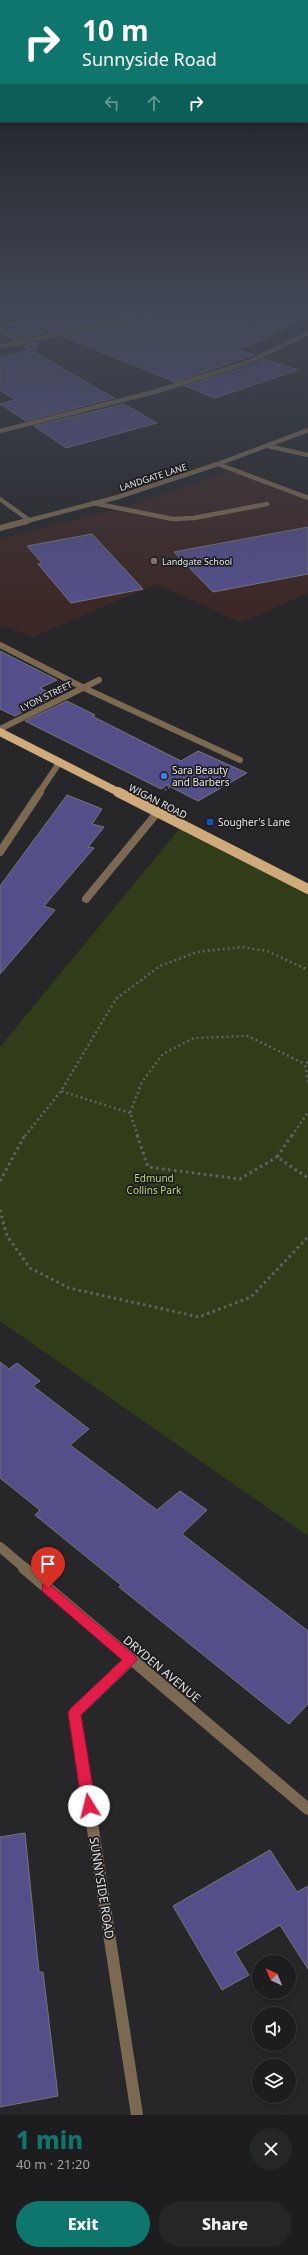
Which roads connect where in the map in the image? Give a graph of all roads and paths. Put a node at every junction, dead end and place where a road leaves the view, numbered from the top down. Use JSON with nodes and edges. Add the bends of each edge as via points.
{"nodes":[{"id":1,"x":100,"y":406,"type":"edge"},
{"id":2,"x":308,"y":430,"type":"edge"},
{"id":3,"x":0,"y":431,"type":"edge"},
{"id":4,"x":268,"y":446,"type":"junction"},
{"id":5,"x":308,"y":454,"type":"edge"},
{"id":6,"x":218,"y":464,"type":"junction"},
{"id":7,"x":308,"y":498,"type":"edge"},
{"id":8,"x":0,"y":499,"type":"edge"},
{"id":9,"x":92,"y":503,"type":"junction"},
{"id":10,"x":267,"y":504,"type":"dead end"},
{"id":11,"x":29,"y":520,"type":"junction"},
{"id":12,"x":0,"y":528,"type":"edge"},
{"id":13,"x":0,"y":645,"type":"edge"},
{"id":14,"x":99,"y":680,"type":"dead end"},
{"id":15,"x":84,"y":688,"type":"junction"},
{"id":16,"x":0,"y":730,"type":"edge"},
{"id":17,"x":225,"y":753,"type":"junction"},
{"id":18,"x":240,"y":760,"type":"dead end"},
{"id":19,"x":59,"y":764,"type":"junction"},
{"id":20,"x":140,"y":804,"type":"junction"},
{"id":21,"x":157,"y":813,"type":"junction"},
{"id":22,"x":1,"y":850,"type":"edge"},
{"id":23,"x":308,"y":889,"type":"edge"},
{"id":24,"x":86,"y":899,"type":"dead end"},
{"id":25,"x":308,"y":970,"type":"edge"},
{"id":26,"x":308,"y":1062,"type":"edge"},
{"id":27,"x":305,"y":1064,"type":"junction"},
{"id":28,"x":308,"y":1083,"type":"edge"},
{"id":29,"x":61,"y":1091,"type":"junction"},
{"id":30,"x":308,"y":1112,"type":"edge"},
{"id":31,"x":130,"y":1113,"type":"junction"},
{"id":32,"x":277,"y":1157,"type":"junction"},
{"id":33,"x":308,"y":1178,"type":"edge"},
{"id":34,"x":0,"y":1181,"type":"edge"},
{"id":35,"x":0,"y":1210,"type":"edge"},
{"id":36,"x":308,"y":1237,"type":"edge"},
{"id":37,"x":0,"y":1547,"type":"edge"},
{"id":38,"x":131,"y":1660,"type":"junction"},
{"id":39,"x":308,"y":1809,"type":"edge"},
{"id":40,"x":137,"y":2115,"type":"edge"}],
"edges":[{"from":1,"to":3,"type":"street"},
{"from":2,"to":4,"type":"street","name":"LANDGATE LANE"},
{"from":4,"to":5,"type":"street"},
{"from":4,"to":6,"type":"street","name":"LANDGATE LANE"},
{"from":6,"to":7,"type":"street"},
{"from":6,"to":9,"type":"street","name":"LANDGATE LANE"},
{"from":8,"to":11,"type":"street"},
{"from":9,"to":10,"type":"street","via":[[173,519],[194,518]]},
{"from":9,"to":11,"type":"street","name":"LANDGATE LANE"},
{"from":11,"to":12,"type":"street","name":"LANDGATE LANE"},
{"from":13,"to":15,"type":"street"},
{"from":14,"to":15,"type":"street","name":"LYON STREET"},
{"from":15,"to":16,"type":"street","name":"LYON STREET"},
{"from":15,"to":17,"type":"street"},
{"from":16,"to":19,"type":"main road","name":"WIGAN ROAD"},
{"from":17,"to":18,"type":"street"},
{"from":17,"to":20,"type":"path"},
{"from":19,"to":20,"type":"main road","name":"WIGAN ROAD"},
{"from":19,"to":22,"type":"street"},
{"from":20,"to":21,"type":"main road","name":"WIGAN ROAD"},
{"from":21,"to":23,"type":"main road","name":"WIGAN ROAD"},
{"from":21,"to":24,"type":"street"},
{"from":25,"to":29,"type":"path","via":[[267,951],[242,947],[196,952],[160,966],[116,1000]]},
{"from":26,"to":27,"type":"path"},
{"from":27,"to":28,"type":"path"},
{"from":27,"to":31,"type":"path","via":[[248,1036],[194,1038],[163,1054],[142,1082]]},
{"from":29,"to":31,"type":"path"},
{"from":29,"to":34,"type":"path","via":[[33,1123],[9,1158]]},
{"from":30,"to":32,"type":"path"},
{"from":31,"to":32,"type":"path","via":[[148,1167],[240,1179]]},
{"from":32,"to":33,"type":"path"},
{"from":35,"to":36,"type":"path","via":[[7,1236],[30,1268],[69,1288],[199,1317],[252,1297]]},
{"from":37,"to":38,"type":"street","name":"DRYDEN AVENUE"},
{"from":38,"to":39,"type":"street","name":"DRYDEN AVENUE"},
{"from":38,"to":40,"type":"street","name":"SUNNYSIDE ROAD","via":[[74,1713]]}]}
